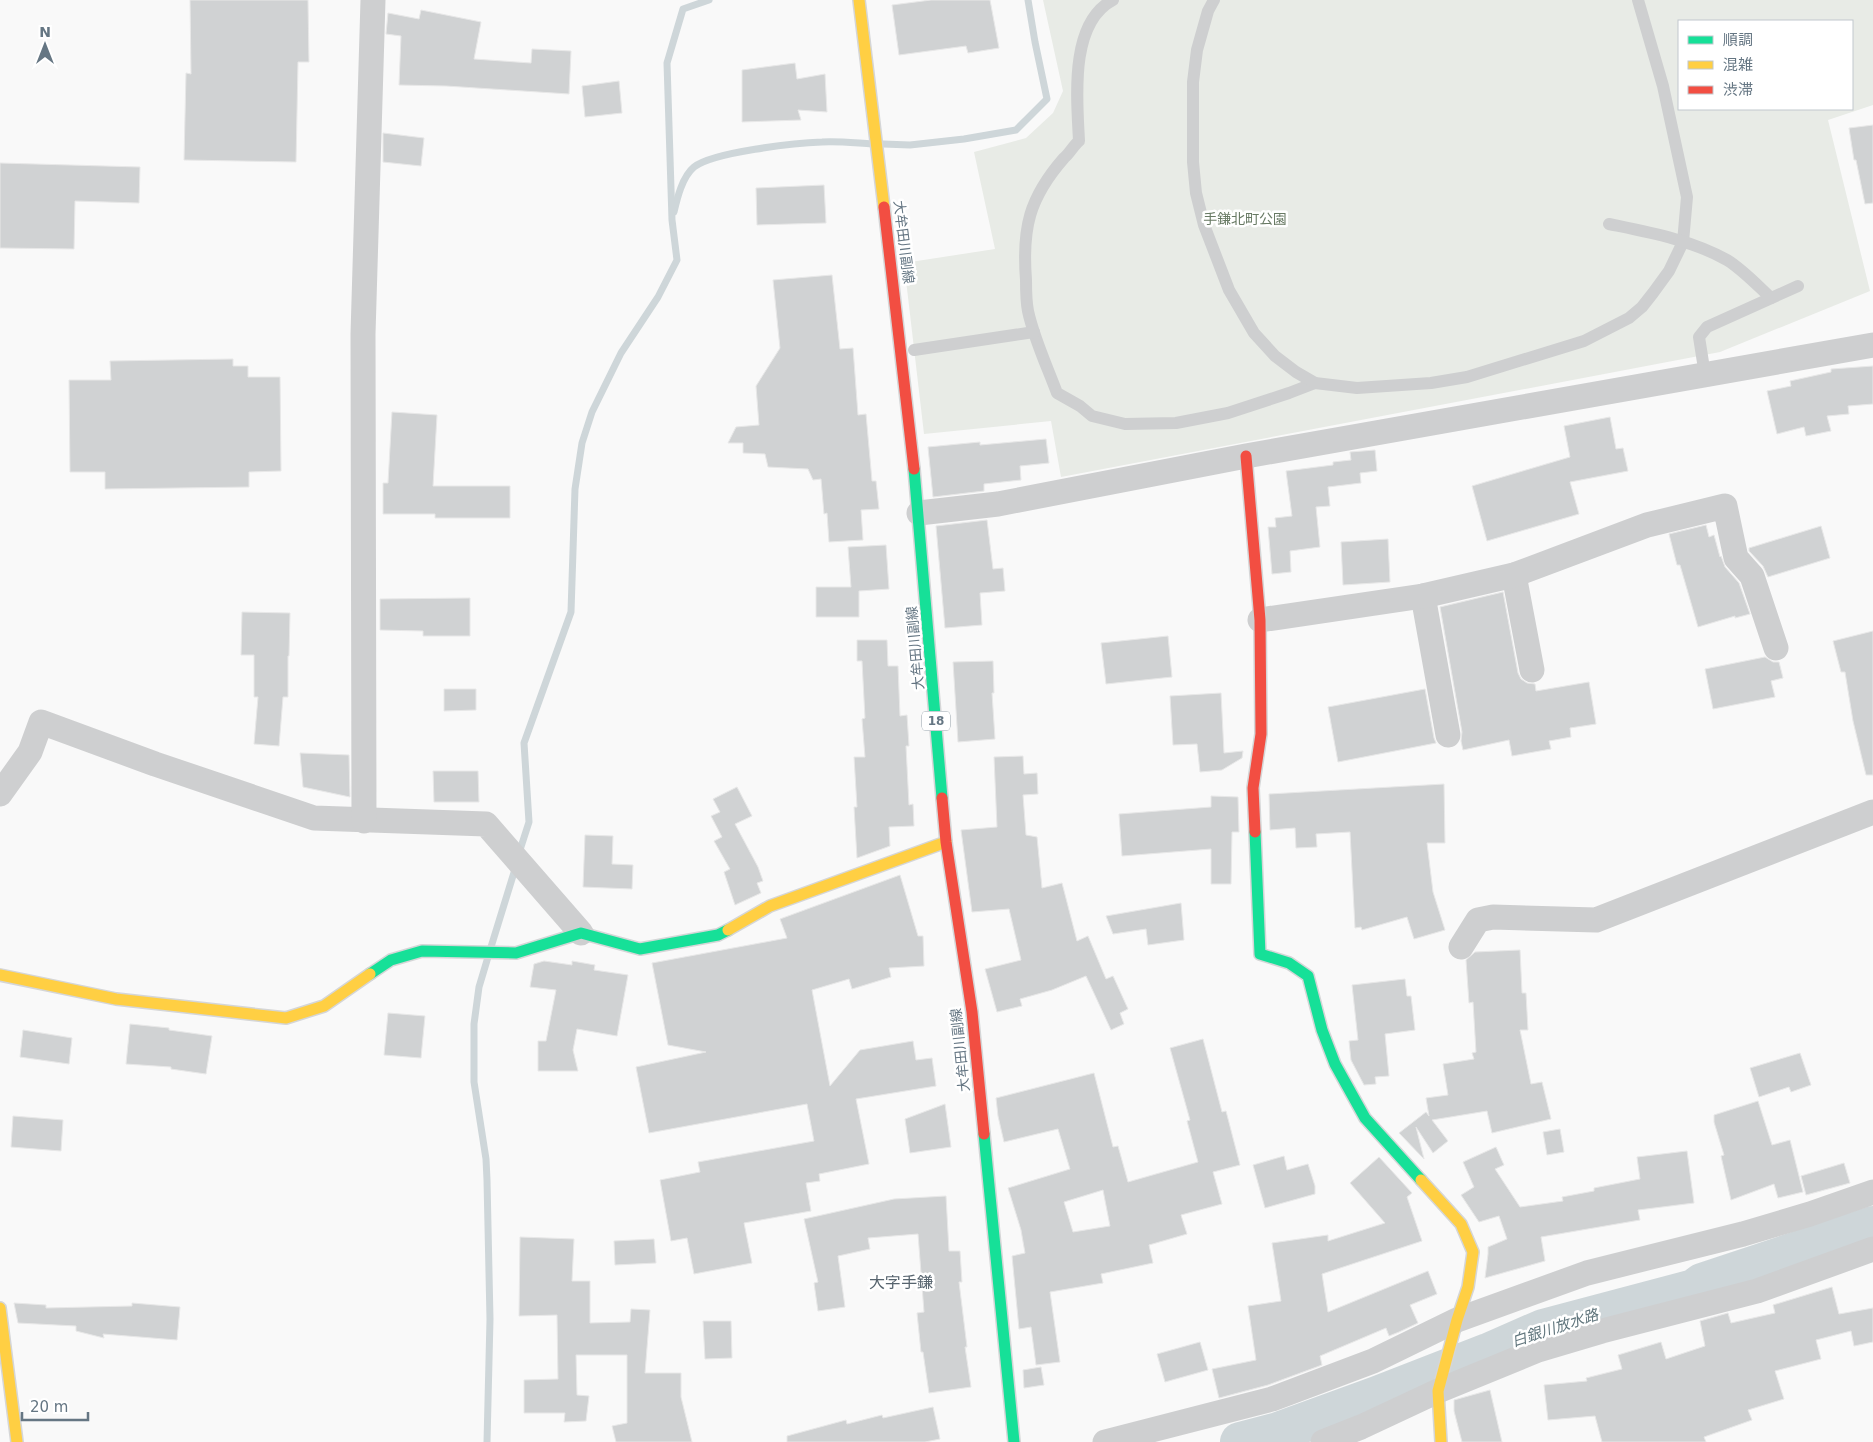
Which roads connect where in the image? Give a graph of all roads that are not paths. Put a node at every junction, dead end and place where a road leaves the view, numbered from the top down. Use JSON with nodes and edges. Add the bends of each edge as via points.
{"nodes":[{"id":1,"x":374,"y":0,"type":"edge"},
{"id":2,"x":859,"y":0,"type":"edge"},
{"id":3,"x":1113,"y":0,"type":"edge"},
{"id":4,"x":1214,"y":0,"type":"edge"},
{"id":5,"x":1638,"y":0,"type":"edge"},
{"id":6,"x":1609,"y":224,"type":"dead end"},
{"id":7,"x":1683,"y":242,"type":"junction"},
{"id":8,"x":1798,"y":286,"type":"dead end"},
{"id":9,"x":1771,"y":298,"type":"junction"},
{"id":10,"x":1034,"y":332,"type":"junction"},
{"id":11,"x":1873,"y":345,"type":"edge"},
{"id":12,"x":914,"y":350,"type":"dead end"},
{"id":13,"x":1705,"y":375,"type":"junction"},
{"id":14,"x":1314,"y":382,"type":"junction"},
{"id":15,"x":1246,"y":456,"type":"junction"},
{"id":16,"x":919,"y":512,"type":"junction"},
{"id":17,"x":1514,"y":575,"type":"junction"},
{"id":18,"x":1423,"y":596,"type":"junction"},
{"id":19,"x":1260,"y":620,"type":"junction"},
{"id":20,"x":1776,"y":648,"type":"dead end"},
{"id":21,"x":1532,"y":670,"type":"dead end"},
{"id":22,"x":1448,"y":735,"type":"dead end"},
{"id":23,"x":0,"y":794,"type":"edge"},
{"id":24,"x":1873,"y":812,"type":"edge"},
{"id":25,"x":364,"y":821,"type":"junction"},
{"id":26,"x":946,"y":842,"type":"junction"},
{"id":27,"x":581,"y":933,"type":"junction"},
{"id":28,"x":1461,"y":947,"type":"dead end"},
{"id":29,"x":0,"y":975,"type":"edge"},
{"id":30,"x":1873,"y":1192,"type":"edge"},
{"id":31,"x":1873,"y":1249,"type":"edge"},
{"id":32,"x":0,"y":1308,"type":"edge"},
{"id":33,"x":1457,"y":1320,"type":"junction"},
{"id":34,"x":4,"y":1380,"type":"edge"},
{"id":35,"x":1438,"y":1391,"type":"junction"},
{"id":36,"x":17,"y":1442,"type":"edge"},
{"id":37,"x":1014,"y":1442,"type":"edge"},
{"id":38,"x":1105,"y":1442,"type":"edge"},
{"id":39,"x":1323,"y":1442,"type":"edge"},
{"id":40,"x":1441,"y":1442,"type":"edge"}],
"edges":[{"from":1,"to":25,"type":"street","via":[[363,334]]},
{"from":2,"to":16,"type":"street","name":"大牟田川副線","number":"18"},
{"from":3,"to":10,"type":"lane","via":[[1104,5],[1093,19],[1082,44],[1078,80],[1079,141],[1050,175],[1030,213],[1024,264],[1027,303]]},
{"from":4,"to":14,"type":"lane","via":[[1197,50],[1193,82],[1193,162],[1204,225],[1229,290],[1254,333],[1275,356]]},
{"from":5,"to":7,"type":"lane","via":[[1663,86],[1687,197]]},
{"from":6,"to":7,"type":"lane"},
{"from":7,"to":9,"type":"lane","via":[[1728,261]]},
{"from":7,"to":14,"type":"lane","via":[[1669,271],[1642,307],[1629,318],[1584,341],[1467,377],[1357,388]]},
{"from":8,"to":9,"type":"lane"},
{"from":9,"to":13,"type":"lane","via":[[1707,327],[1699,337]]},
{"from":10,"to":12,"type":"lane"},
{"from":10,"to":14,"type":"lane","via":[[1057,393],[1092,416],[1125,424],[1176,423],[1228,413]]},
{"from":11,"to":13,"type":"street"},
{"from":13,"to":15,"type":"street"},
{"from":15,"to":16,"type":"street","via":[[998,504]]},
{"from":15,"to":19,"type":"street"},
{"from":16,"to":26,"type":"street","name":"大牟田川副線","number":"18"},
{"from":17,"to":18,"type":"street"},
{"from":17,"to":20,"type":"street","via":[[1647,525],[1725,506],[1736,558],[1752,576]]},
{"from":17,"to":21,"type":"street"},
{"from":18,"to":19,"type":"street"},
{"from":18,"to":22,"type":"street"},
{"from":19,"to":33,"type":"street","via":[[1261,734],[1253,788],[1260,954],[1289,963],[1308,976],[1335,1064],[1365,1118],[1461,1224],[1472,1252],[1468,1287]]},
{"from":23,"to":25,"type":"street","via":[[30,752],[41,722],[314,818]]},
{"from":24,"to":28,"type":"street","via":[[1596,920],[1493,917],[1478,920]]},
{"from":25,"to":27,"type":"street","via":[[486,824]]},
{"from":26,"to":27,"type":"street","via":[[770,906],[718,935],[640,949]]},
{"from":26,"to":37,"type":"street","name":"大牟田川副線","number":"18","via":[[972,1012]]},
{"from":27,"to":29,"type":"street","via":[[516,953],[422,951],[391,960],[324,1006],[286,1018],[116,999]]},
{"from":30,"to":33,"type":"street","via":[[1742,1234],[1587,1274]]},
{"from":31,"to":35,"type":"street","via":[[1757,1291],[1538,1350]]},
{"from":32,"to":34,"type":"street"},
{"from":33,"to":35,"type":"street"},
{"from":33,"to":38,"type":"street","via":[[1373,1361],[1272,1399]]},
{"from":34,"to":36,"type":"street"},
{"from":35,"to":39,"type":"street","via":[[1362,1428]]},
{"from":35,"to":40,"type":"street"}]}
